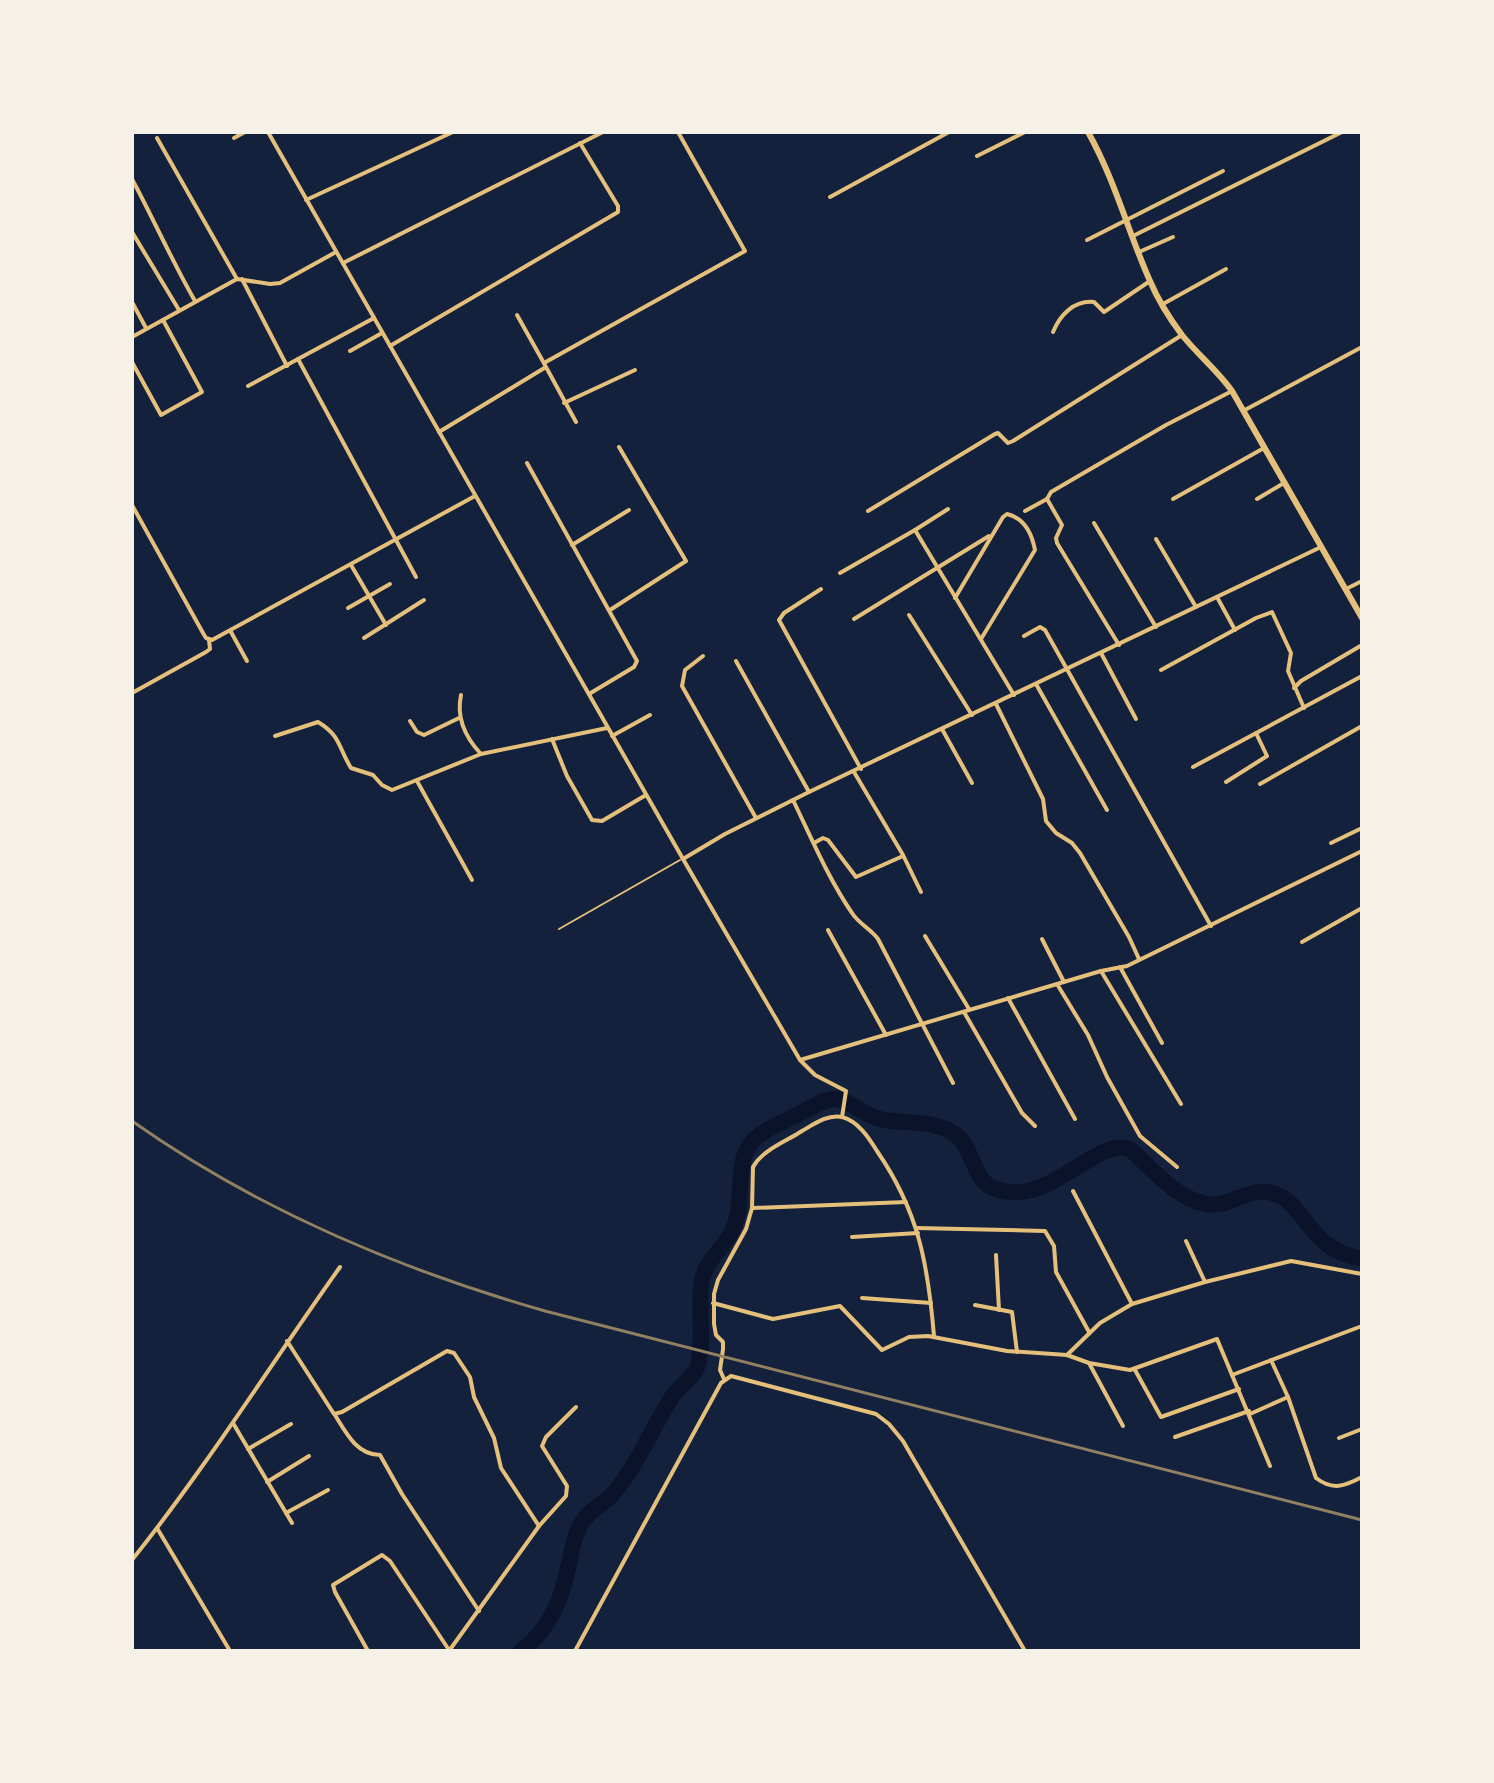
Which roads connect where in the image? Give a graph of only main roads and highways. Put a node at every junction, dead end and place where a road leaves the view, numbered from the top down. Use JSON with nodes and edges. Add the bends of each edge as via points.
{"nodes":[{"id":1,"x":1088,"y":132,"type":"edge"},
{"id":2,"x":1359,"y":606,"type":"edge"},
{"id":3,"x":1362,"y":618,"type":"edge"}],
"edges":[{"from":1,"to":2,"type":"highway","via":[[1163,304],[1182,335],[1232,391]]},
{"from":2,"to":3,"type":"highway"}]}
